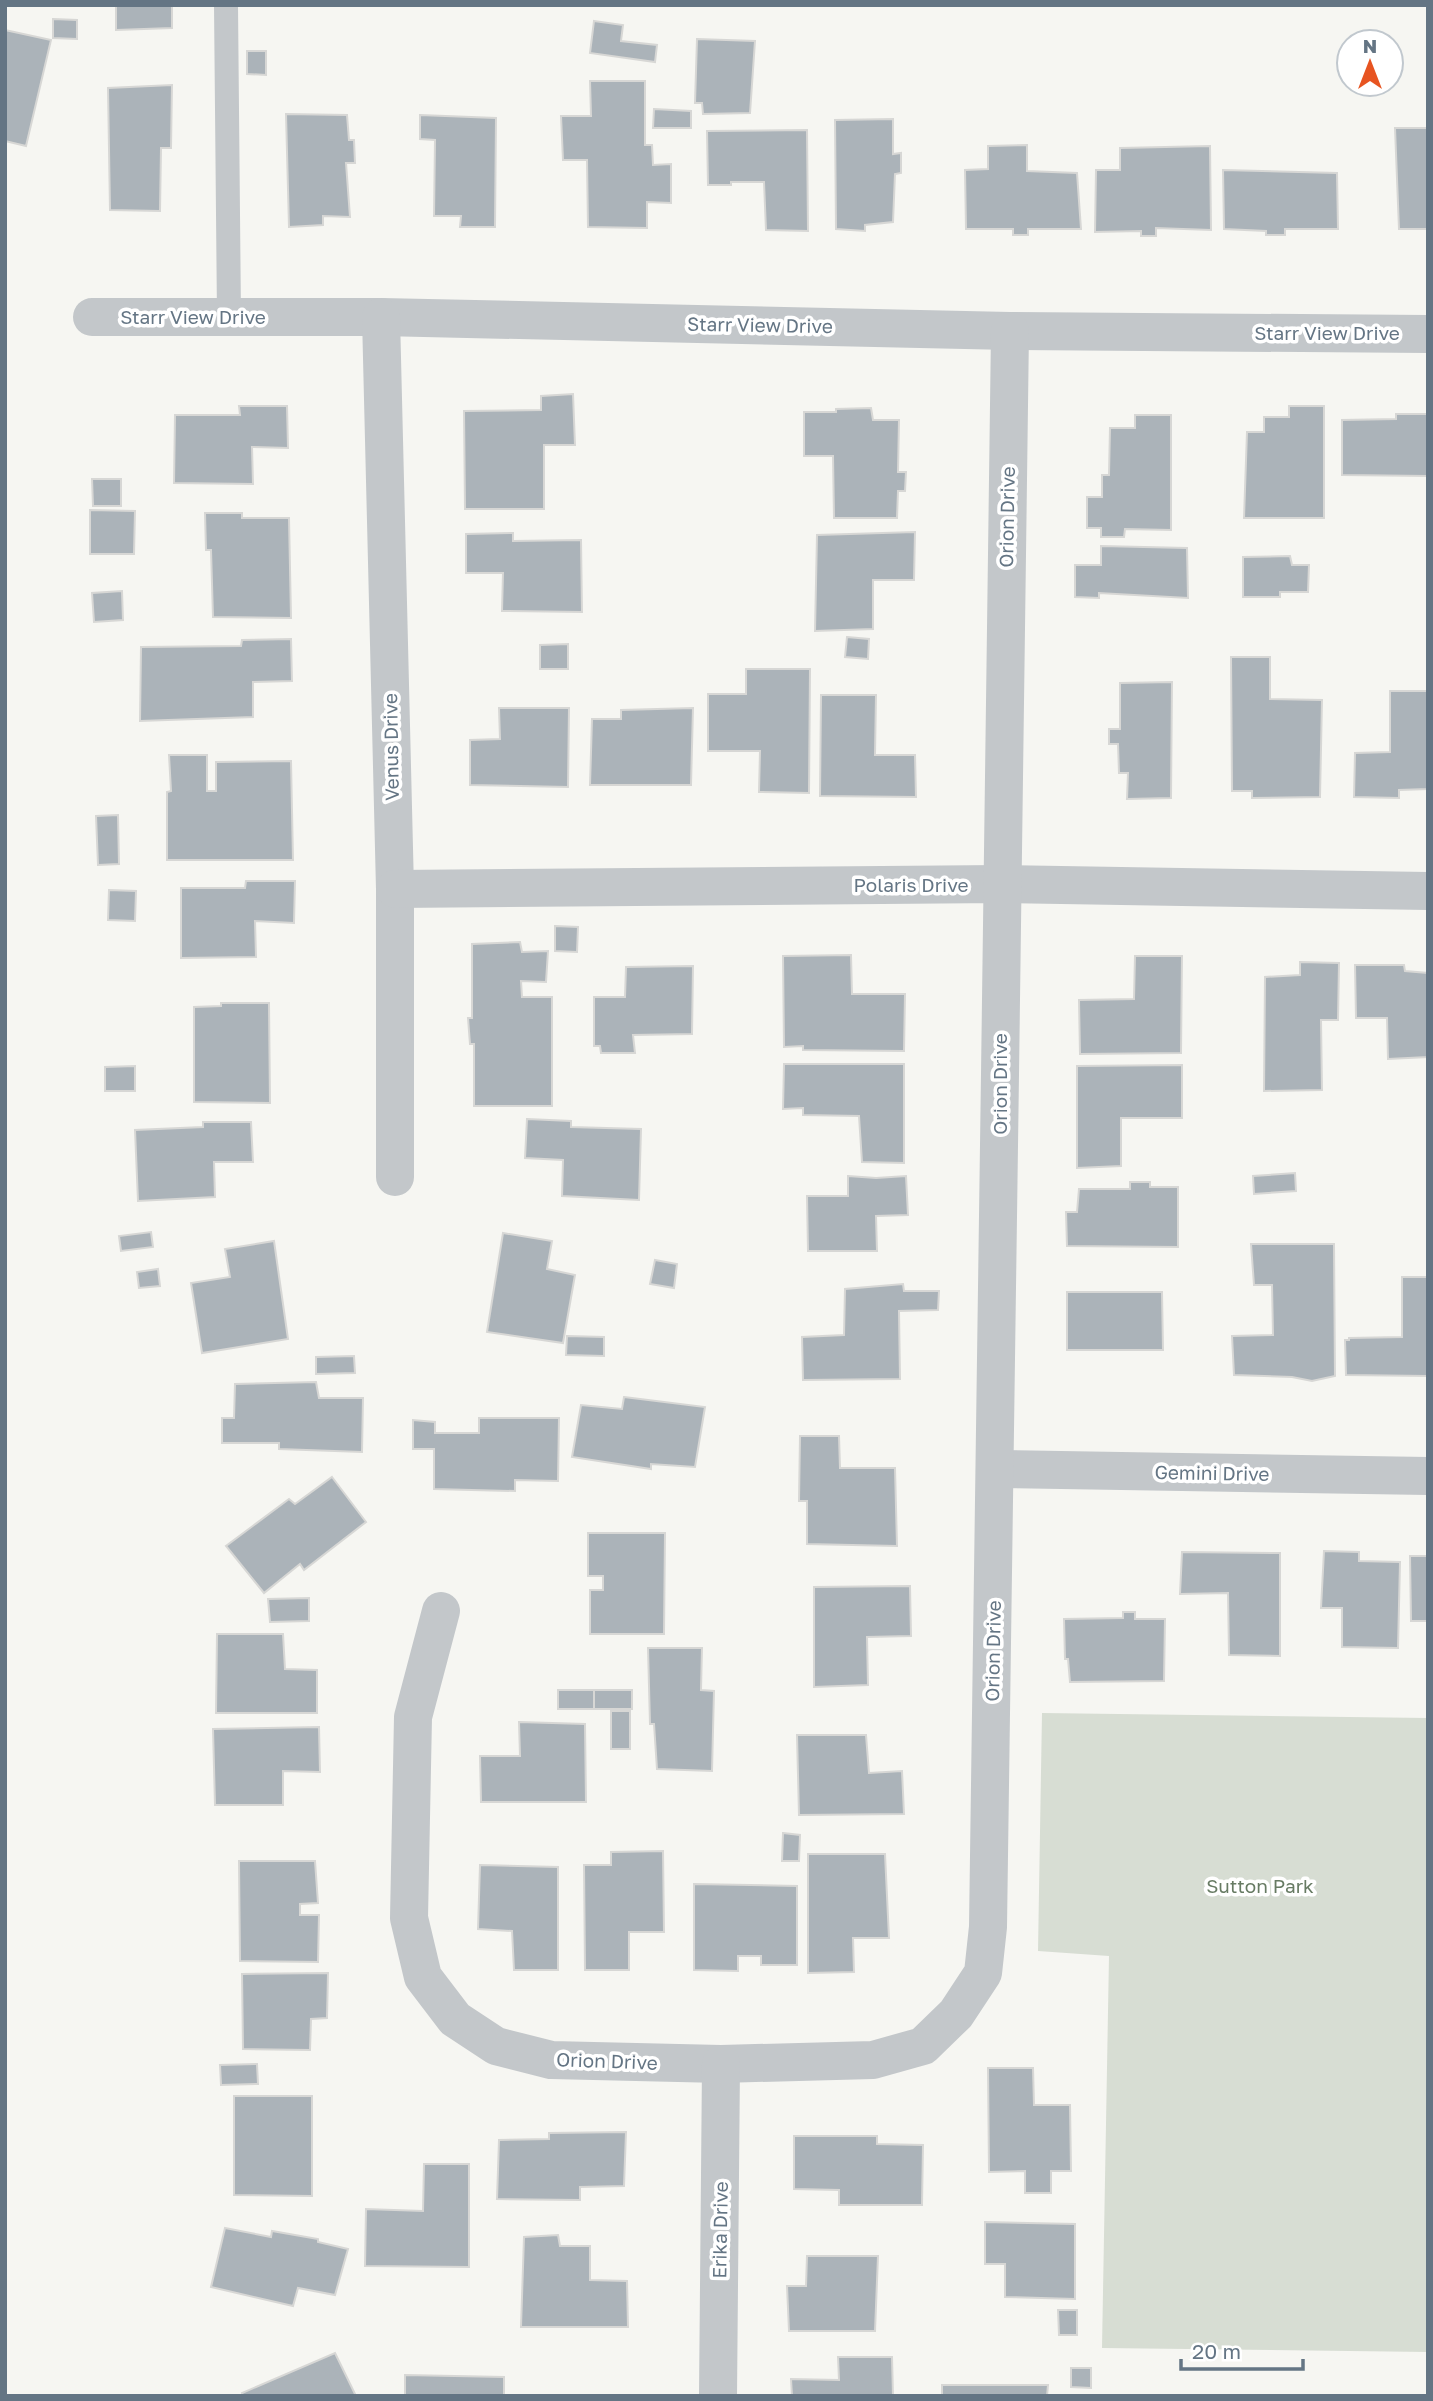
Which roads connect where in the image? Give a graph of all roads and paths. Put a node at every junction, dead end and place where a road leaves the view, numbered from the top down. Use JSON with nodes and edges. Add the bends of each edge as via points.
{"nodes":[{"id":1,"x":226,"y":5,"type":"edge"},
{"id":2,"x":92,"y":317,"type":"dead end"},
{"id":3,"x":229,"y":317,"type":"junction"},
{"id":4,"x":381,"y":317,"type":"junction"},
{"id":5,"x":1010,"y":331,"type":"junction"},
{"id":6,"x":1428,"y":334,"type":"edge"},
{"id":7,"x":1001,"y":884,"type":"junction"},
{"id":8,"x":395,"y":889,"type":"junction"},
{"id":9,"x":1428,"y":891,"type":"edge"},
{"id":10,"x":395,"y":1177,"type":"dead end"},
{"id":11,"x":997,"y":1469,"type":"junction"},
{"id":12,"x":1428,"y":1476,"type":"edge"},
{"id":13,"x":441,"y":1611,"type":"dead end"},
{"id":14,"x":721,"y":2064,"type":"junction"},
{"id":15,"x":718,"y":2396,"type":"edge"}],
"edges":[{"from":1,"to":3,"type":"lane"},
{"from":2,"to":3,"type":"street","name":"Starr View Drive"},
{"from":3,"to":4,"type":"street","name":"Starr View Drive"},
{"from":4,"to":5,"type":"street","name":"Starr View Drive"},
{"from":4,"to":8,"type":"street","name":"Venus Drive"},
{"from":5,"to":6,"type":"street","name":"Starr View Drive"},
{"from":5,"to":7,"type":"street","name":"Orion Drive"},
{"from":7,"to":8,"type":"street","name":"Polaris Drive"},
{"from":7,"to":9,"type":"street","name":"Polaris Drive"},
{"from":7,"to":11,"type":"street","name":"Orion Drive"},
{"from":8,"to":10,"type":"street","name":"Venus Drive"},
{"from":11,"to":12,"type":"street","name":"Gemini Drive"},
{"from":11,"to":14,"type":"street","name":"Orion Drive","via":[[988,1927],[983,1973],[956,2014],[923,2046],[873,2060]]},
{"from":13,"to":14,"type":"street","name":"Orion Drive","via":[[414,1717],[409,1918],[423,1977],[455,2019],[496,2046],[551,2060]]},
{"from":14,"to":15,"type":"street","name":"Erika Drive"}]}
